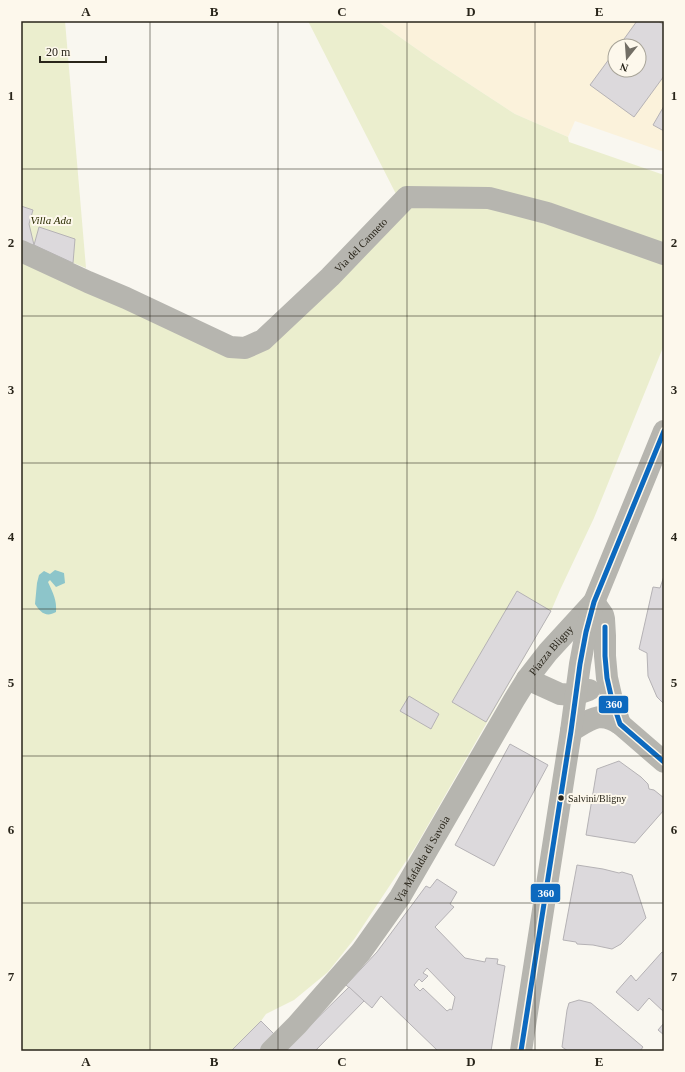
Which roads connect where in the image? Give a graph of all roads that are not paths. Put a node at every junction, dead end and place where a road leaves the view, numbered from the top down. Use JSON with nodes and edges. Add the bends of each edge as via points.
{"nodes":[{"id":1,"x":21,"y":251,"type":"edge"},
{"id":2,"x":664,"y":254,"type":"edge"},
{"id":3,"x":664,"y":431,"type":"edge"},
{"id":4,"x":658,"y":460,"type":"edge"},
{"id":5,"x":594,"y":602,"type":"junction"},
{"id":6,"x":606,"y":678,"type":"junction"},
{"id":7,"x":527,"y":679,"type":"junction"},
{"id":8,"x":576,"y":695,"type":"junction"},
{"id":9,"x":620,"y":724,"type":"junction"},
{"id":10,"x":571,"y":731,"type":"junction"},
{"id":11,"x":664,"y":762,"type":"edge"},
{"id":12,"x":271,"y":1051,"type":"edge"},
{"id":13,"x":521,"y":1051,"type":"edge"}],
"edges":[{"from":1,"to":2,"type":"street","name":"Via del Canneto","via":[[230,347],[245,348],[263,340],[330,277],[407,197],[489,198],[547,213]]},
{"from":3,"to":4,"type":"street"},
{"from":4,"to":5,"type":"street"},
{"from":5,"to":6,"type":"street","via":[[604,615]]},
{"from":5,"to":7,"type":"street","name":"Piazza Bligny"},
{"from":5,"to":8,"type":"street","name":"Piazza Bligny","via":[[586,632]]},
{"from":6,"to":8,"type":"street"},
{"from":6,"to":9,"type":"street"},
{"from":7,"to":8,"type":"street","name":"Piazza Bligny","via":[[557,693]]},
{"from":7,"to":12,"type":"street","name":"Via Mafalda di Savoia","via":[[400,898],[361,952]]},
{"from":8,"to":10,"type":"street","name":"Piazza Bligny"},
{"from":9,"to":10,"type":"street","via":[[608,717],[598,717]]},
{"from":9,"to":11,"type":"street"},
{"from":10,"to":13,"type":"street","name":"Piazza Bligny"}]}
